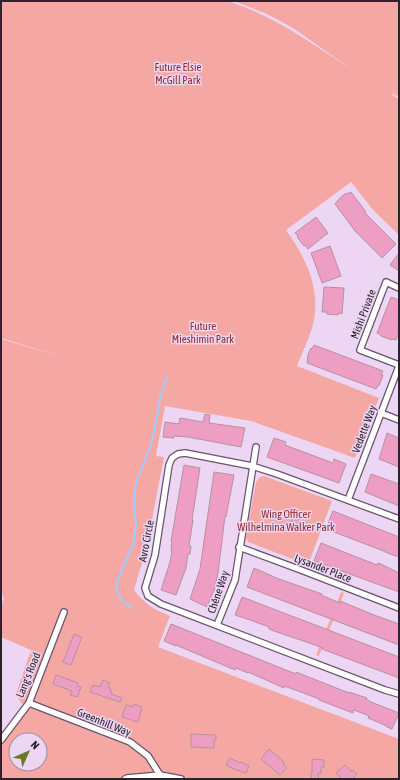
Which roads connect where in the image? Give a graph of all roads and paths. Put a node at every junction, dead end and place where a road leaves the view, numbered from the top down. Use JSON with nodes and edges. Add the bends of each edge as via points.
{"nodes":[{"id":1,"x":399,"y":288,"type":"edge"},
{"id":2,"x":399,"y":366,"type":"edge"},
{"id":3,"x":381,"y":413,"type":"junction"},
{"id":4,"x":399,"y":420,"type":"edge"},
{"id":5,"x":256,"y":447,"type":"dead end"},
{"id":6,"x":252,"y":466,"type":"junction"},
{"id":7,"x":348,"y":500,"type":"junction"},
{"id":8,"x":399,"y":519,"type":"edge"},
{"id":9,"x":239,"y":547,"type":"junction"},
{"id":10,"x":399,"y":608,"type":"edge"},
{"id":11,"x":64,"y":612,"type":"dead end"},
{"id":12,"x":217,"y":626,"type":"junction"},
{"id":13,"x":399,"y":694,"type":"edge"},
{"id":14,"x":29,"y":703,"type":"junction"},
{"id":15,"x":1,"y":740,"type":"edge"},
{"id":16,"x":160,"y":775,"type":"junction"},
{"id":17,"x":125,"y":779,"type":"edge"},
{"id":18,"x":181,"y":779,"type":"edge"}],
"edges":[{"from":1,"to":2,"type":"street","name":"Mishi Private","via":[[386,282],[360,350]]},
{"from":2,"to":3,"type":"street","name":"Vedette Way"},
{"from":3,"to":4,"type":"street"},
{"from":3,"to":7,"type":"street","name":"Vedette Way"},
{"from":5,"to":6,"type":"street","name":"Chêne Way"},
{"from":6,"to":7,"type":"street","name":"Avro Circle"},
{"from":6,"to":9,"type":"street","name":"Chêne Way"},
{"from":6,"to":12,"type":"street","name":"Avro Circle","via":[[185,453],[172,458],[169,465],[155,555],[146,592],[161,604]]},
{"from":7,"to":8,"type":"street","name":"Avro Circle"},
{"from":9,"to":10,"type":"street","name":"Lysander Place"},
{"from":9,"to":12,"type":"street","name":"Chêne Way","via":[[235,580]]},
{"from":11,"to":14,"type":"street","name":"Lang's Road"},
{"from":12,"to":13,"type":"street","name":"Avro Circle"},
{"from":14,"to":15,"type":"street","name":"Lang's Road"},
{"from":14,"to":16,"type":"street","name":"Greenhill Way","via":[[130,742],[148,756]]},
{"from":16,"to":17,"type":"street"},
{"from":16,"to":18,"type":"street"}]}
